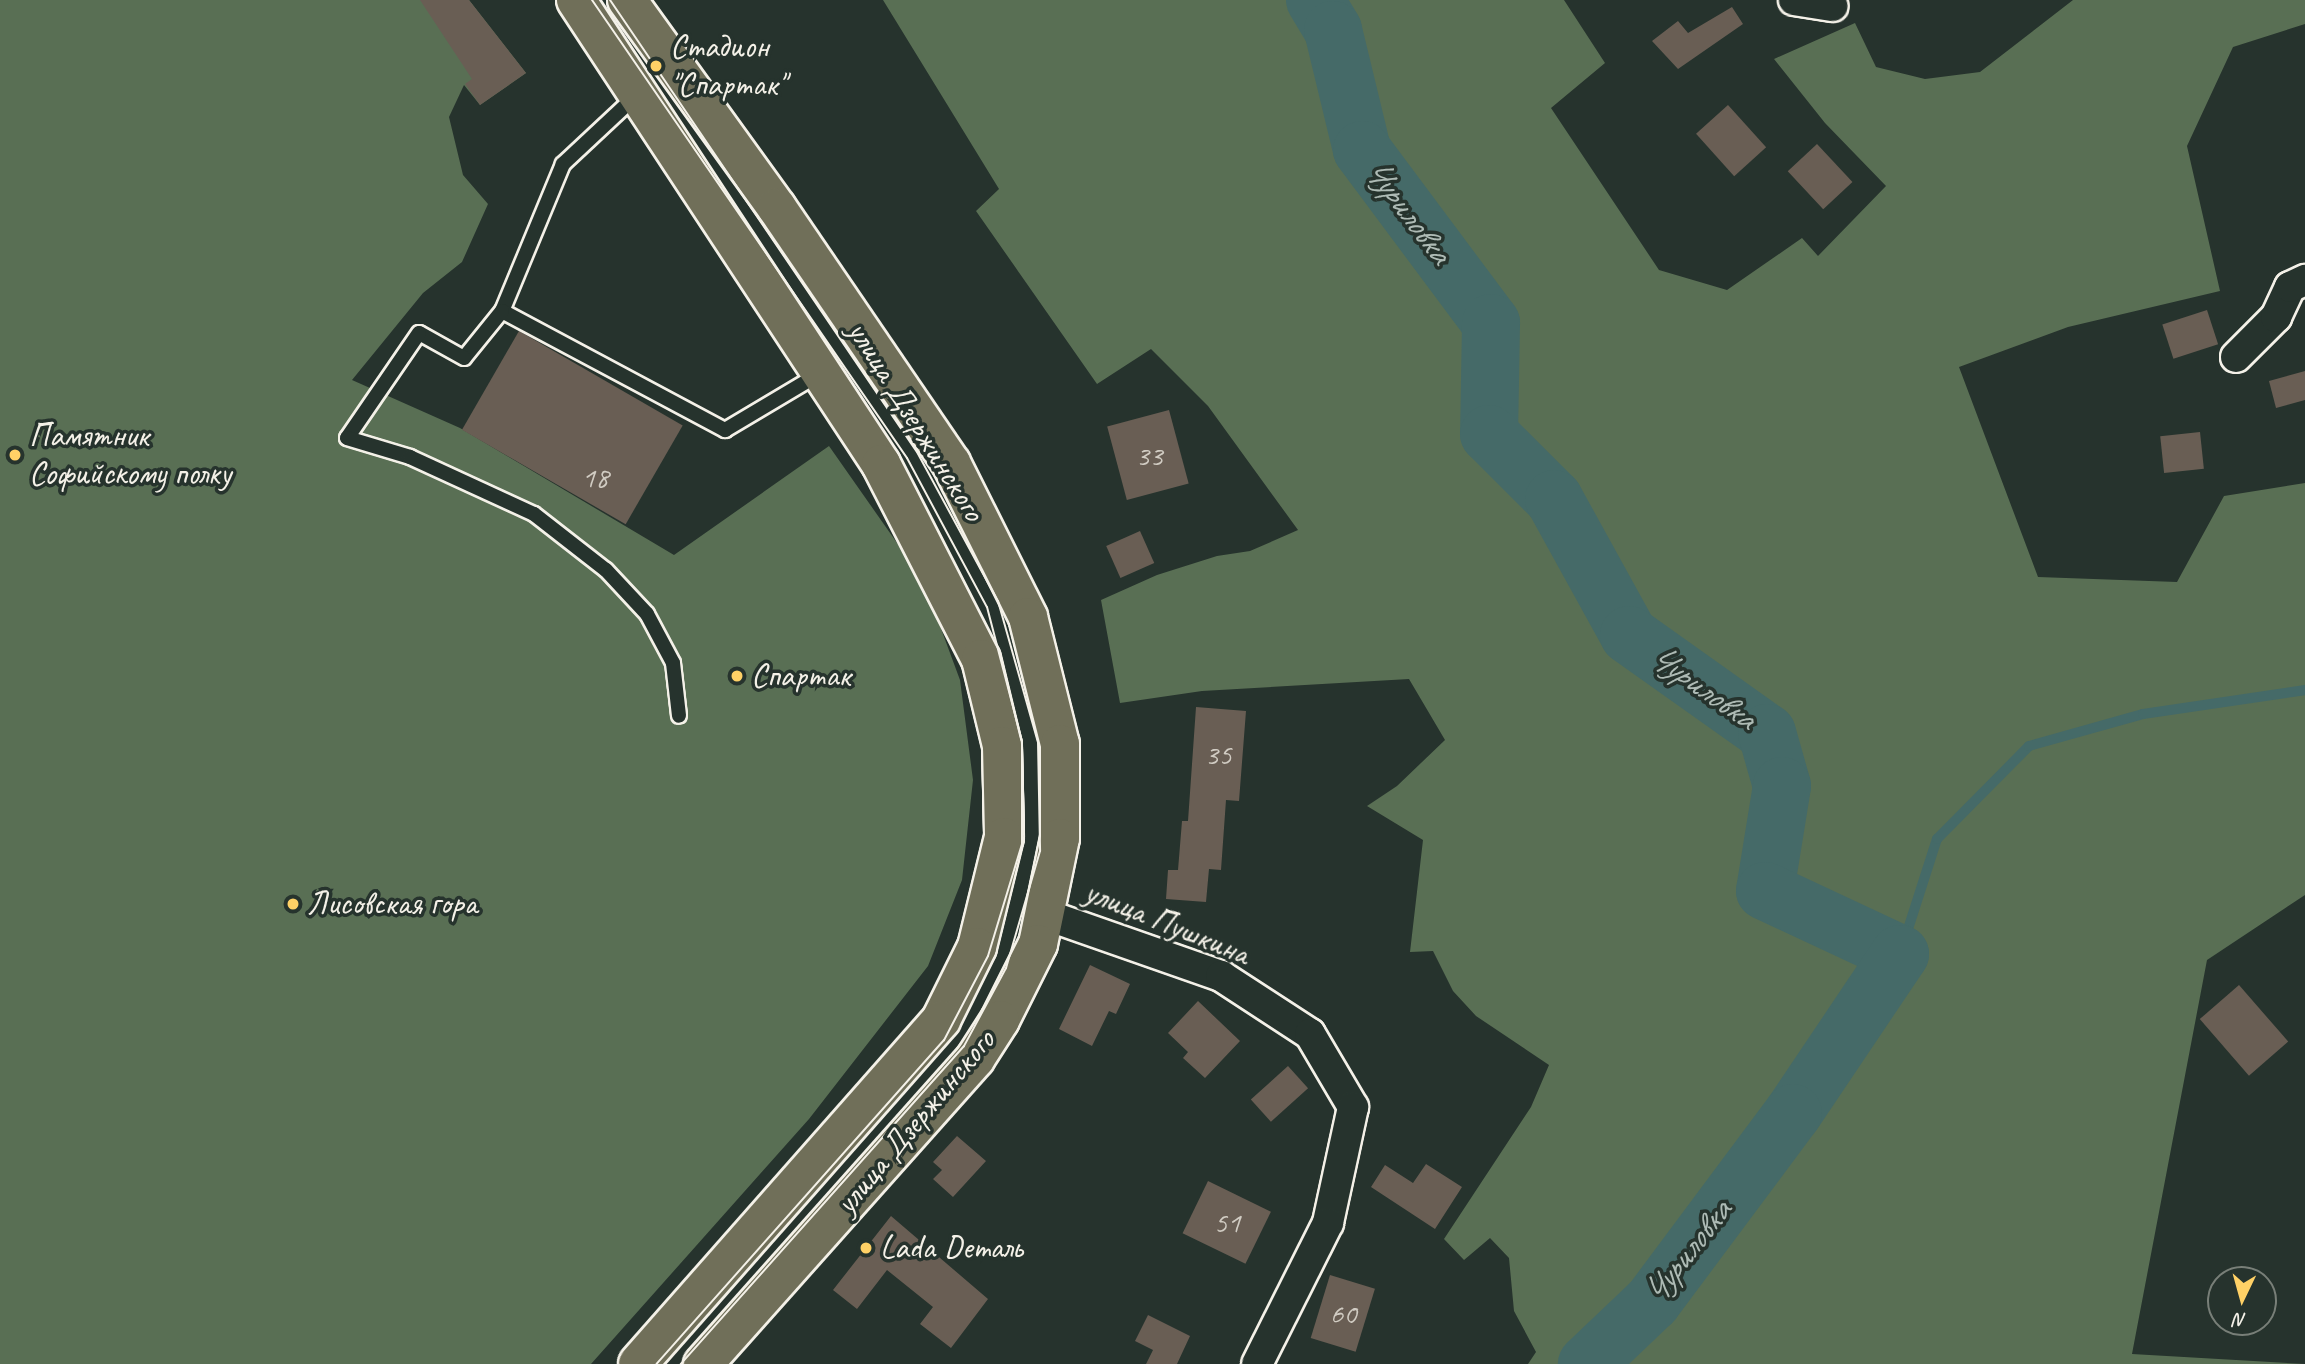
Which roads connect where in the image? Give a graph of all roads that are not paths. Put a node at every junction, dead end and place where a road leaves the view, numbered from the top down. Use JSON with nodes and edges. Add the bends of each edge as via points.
{"nodes":[{"id":1,"x":576,"y":0,"type":"edge"},
{"id":2,"x":627,"y":0,"type":"edge"},
{"id":3,"x":1794,"y":0,"type":"edge"},
{"id":4,"x":1833,"y":6,"type":"dead end"},
{"id":5,"x":639,"y":93,"type":"junction"},
{"id":6,"x":2305,"y":280,"type":"edge"},
{"id":7,"x":502,"y":311,"type":"junction"},
{"id":8,"x":2235,"y":357,"type":"dead end"},
{"id":9,"x":822,"y":372,"type":"junction"},
{"id":10,"x":679,"y":716,"type":"dead end"},
{"id":11,"x":1044,"y":914,"type":"junction"},
{"id":12,"x":638,"y":1364,"type":"edge"},
{"id":13,"x":703,"y":1364,"type":"edge"},
{"id":14,"x":1257,"y":1364,"type":"edge"}],
"edges":[{"from":1,"to":5,"type":"main road","name":"улица Дзержинского"},
{"from":2,"to":11,"type":"main road","name":"улица Дзержинского","via":[[777,208],[951,463],[1028,617],[1060,744],[1060,838]]},
{"from":3,"to":4,"type":"street"},
{"from":5,"to":7,"type":"lane","via":[[563,164]]},
{"from":5,"to":9,"type":"main road","name":"улица Дзержинского"},
{"from":6,"to":8,"type":"street","via":[[2290,287],[2276,317]]},
{"from":7,"to":9,"type":"lane","via":[[725,430]]},
{"from":7,"to":10,"type":"lane","via":[[464,358],[419,333],[347,438],[410,457],[534,514],[606,570],[647,614],[673,663]]},
{"from":9,"to":12,"type":"main road","name":"улица Дзержинского","via":[[881,464],[981,659],[1002,746],[1004,837],[977,947],[941,1020]]},
{"from":11,"to":13,"type":"main road","name":"улица Дзержинского","via":[[1038,944],[975,1059]]},
{"from":11,"to":14,"type":"street","name":"улица Пушкина","via":[[1221,976],[1310,1034],[1353,1107],[1328,1223]]}]}
